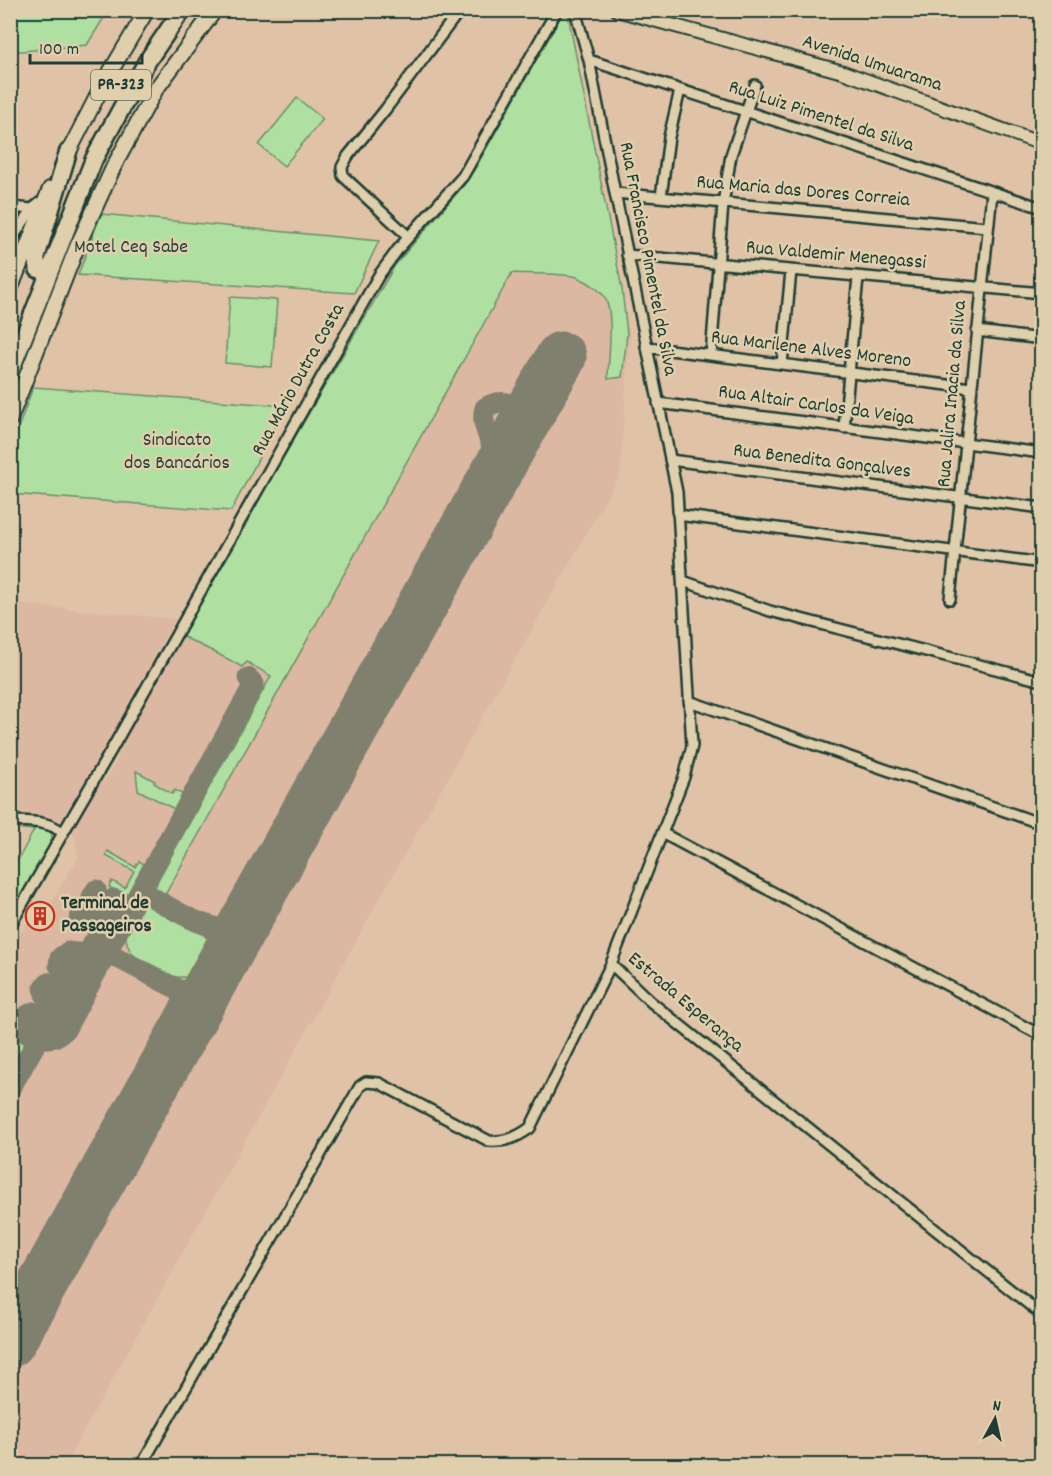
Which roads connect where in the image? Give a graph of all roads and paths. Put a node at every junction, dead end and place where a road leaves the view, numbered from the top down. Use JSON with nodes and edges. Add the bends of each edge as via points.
{"nodes":[{"id":1,"x":147,"y":10,"type":"edge"},
{"id":2,"x":170,"y":10,"type":"edge"},
{"id":3,"x":182,"y":10,"type":"edge"},
{"id":4,"x":215,"y":10,"type":"edge"},
{"id":5,"x":460,"y":10,"type":"edge"},
{"id":6,"x":557,"y":10,"type":"edge"},
{"id":7,"x":575,"y":10,"type":"edge"},
{"id":8,"x":617,"y":10,"type":"edge"},
{"id":9,"x":589,"y":60,"type":"junction"},
{"id":10,"x":755,"y":85,"type":"dead end"},
{"id":11,"x":680,"y":90,"type":"junction"},
{"id":12,"x":745,"y":112,"type":"junction"},
{"id":13,"x":1041,"y":144,"type":"edge"},
{"id":14,"x":69,"y":152,"type":"junction"},
{"id":15,"x":615,"y":193,"type":"junction"},
{"id":16,"x":992,"y":193,"type":"junction"},
{"id":17,"x":661,"y":197,"type":"junction"},
{"id":18,"x":46,"y":198,"type":"junction"},
{"id":19,"x":723,"y":204,"type":"junction"},
{"id":20,"x":10,"y":207,"type":"edge"},
{"id":21,"x":1041,"y":208,"type":"edge"},
{"id":22,"x":32,"y":209,"type":"junction"},
{"id":23,"x":987,"y":227,"type":"junction"},
{"id":24,"x":409,"y":237,"type":"junction"},
{"id":25,"x":10,"y":242,"type":"edge"},
{"id":26,"x":627,"y":255,"type":"junction"},
{"id":27,"x":718,"y":264,"type":"junction"},
{"id":28,"x":38,"y":269,"type":"junction"},
{"id":29,"x":791,"y":271,"type":"junction"},
{"id":30,"x":858,"y":277,"type":"junction"},
{"id":31,"x":981,"y":287,"type":"junction"},
{"id":32,"x":10,"y":290,"type":"edge"},
{"id":33,"x":1041,"y":293,"type":"edge"},
{"id":34,"x":977,"y":331,"type":"junction"},
{"id":35,"x":1041,"y":339,"type":"edge"},
{"id":36,"x":10,"y":341,"type":"edge"},
{"id":37,"x":646,"y":347,"type":"junction"},
{"id":38,"x":711,"y":355,"type":"junction"},
{"id":39,"x":782,"y":364,"type":"junction"},
{"id":40,"x":10,"y":372,"type":"edge"},
{"id":41,"x":849,"y":373,"type":"junction"},
{"id":42,"x":971,"y":388,"type":"junction"},
{"id":43,"x":658,"y":403,"type":"junction"},
{"id":44,"x":10,"y":419,"type":"edge"},
{"id":45,"x":844,"y":428,"type":"junction"},
{"id":46,"x":966,"y":444,"type":"junction"},
{"id":47,"x":1041,"y":453,"type":"edge"},
{"id":48,"x":670,"y":460,"type":"junction"},
{"id":49,"x":961,"y":498,"type":"junction"},
{"id":50,"x":1041,"y":508,"type":"edge"},
{"id":51,"x":678,"y":515,"type":"junction"},
{"id":52,"x":956,"y":550,"type":"junction"},
{"id":53,"x":1041,"y":563,"type":"edge"},
{"id":54,"x":683,"y":581,"type":"junction"},
{"id":55,"x":950,"y":598,"type":"dead end"},
{"id":56,"x":1041,"y":681,"type":"edge"},
{"id":57,"x":690,"y":701,"type":"junction"},
{"id":58,"x":10,"y":821,"type":"edge"},
{"id":59,"x":1041,"y":824,"type":"edge"},
{"id":60,"x":63,"y":833,"type":"junction"},
{"id":61,"x":662,"y":833,"type":"junction"},
{"id":62,"x":10,"y":926,"type":"edge"},
{"id":63,"x":611,"y":964,"type":"junction"},
{"id":64,"x":1041,"y":1036,"type":"edge"},
{"id":65,"x":1041,"y":1315,"type":"edge"},
{"id":66,"x":141,"y":1466,"type":"edge"}],
"edges":[{"from":1,"to":14,"type":"main road"},
{"from":2,"to":28,"type":"highway","number":"PR-323","via":[[135,60],[109,107],[80,164]]},
{"from":3,"to":40,"type":"highway","number":"PR-323","via":[[146,63],[94,159]]},
{"from":4,"to":44,"type":"main road","via":[[156,89],[114,166],[77,247]]},
{"from":5,"to":24,"type":"street","via":[[342,167],[343,176]]},
{"from":6,"to":24,"type":"street","name":"Rua Mário Dutra Costa","via":[[463,176]]},
{"from":7,"to":9,"type":"street","name":"Rua Francisco Pimentel da Silva"},
{"from":8,"to":13,"type":"street","name":"Avenida Umuarama","via":[[843,72]]},
{"from":9,"to":11,"type":"street","name":"Rua Luiz Pimentel da Silva"},
{"from":9,"to":15,"type":"street","name":"Rua Francisco Pimentel da Silva"},
{"from":10,"to":12,"type":"street"},
{"from":11,"to":12,"type":"street","name":"Rua Luiz Pimentel da Silva"},
{"from":11,"to":17,"type":"street"},
{"from":12,"to":16,"type":"street","name":"Rua Luiz Pimentel da Silva"},
{"from":12,"to":19,"type":"street","via":[[731,155]]},
{"from":14,"to":18,"type":"main road"},
{"from":14,"to":28,"type":"highway","via":[[36,258]]},
{"from":15,"to":17,"type":"street","name":"Rua Maria das Dores Correia"},
{"from":15,"to":26,"type":"street","name":"Rua Francisco Pimentel da Silva"},
{"from":16,"to":21,"type":"street","name":"Rua Luiz Pimentel da Silva"},
{"from":16,"to":23,"type":"street","name":"Rua Jalira Inacia da Silva"},
{"from":17,"to":19,"type":"street","name":"Rua Maria das Dores Correia"},
{"from":18,"to":22,"type":"street"},
{"from":18,"to":32,"type":"main road"},
{"from":19,"to":23,"type":"street","name":"Rua Maria das Dores Correia"},
{"from":19,"to":27,"type":"street"},
{"from":20,"to":22,"type":"street"},
{"from":22,"to":25,"type":"street"},
{"from":23,"to":31,"type":"street","name":"Rua Jalira Inacia da Silva"},
{"from":24,"to":60,"type":"street","name":"Rua Mário Dutra Costa","via":[[379,275]]},
{"from":26,"to":27,"type":"street","name":"Rua Valdemir Menegassi"},
{"from":26,"to":37,"type":"street","name":"Rua Francisco Pimentel da Silva"},
{"from":27,"to":29,"type":"street","name":"Rua Valdemir Menegassi"},
{"from":27,"to":38,"type":"street"},
{"from":28,"to":36,"type":"highway","number":"PR-323"},
{"from":29,"to":30,"type":"street","name":"Rua Valdemir Menegassi"},
{"from":29,"to":39,"type":"street"},
{"from":30,"to":31,"type":"street","name":"Rua Valdemir Menegassi"},
{"from":30,"to":41,"type":"street"},
{"from":31,"to":33,"type":"street","name":"Rua Valdemir Menegassi"},
{"from":31,"to":34,"type":"street","name":"Rua Jalira Inacia da Silva"},
{"from":34,"to":35,"type":"street"},
{"from":34,"to":42,"type":"street","name":"Rua Jalira Inacia da Silva"},
{"from":37,"to":38,"type":"street","name":"Rua Marilene Alves Moreno"},
{"from":37,"to":43,"type":"street","name":"Rua Francisco Pimentel da Silva"},
{"from":38,"to":39,"type":"street","name":"Rua Marilene Alves Moreno"},
{"from":39,"to":41,"type":"street","name":"Rua Marilene Alves Moreno"},
{"from":41,"to":42,"type":"street","name":"Rua Marilene Alves Moreno"},
{"from":41,"to":45,"type":"street"},
{"from":42,"to":46,"type":"street","name":"Rua Jalira Inacia da Silva"},
{"from":43,"to":45,"type":"street","name":"Rua Altair Carlos da Veiga"},
{"from":43,"to":48,"type":"street","name":"Rua Francisco Pimentel da Silva"},
{"from":45,"to":46,"type":"street","name":"Rua Altair Carlos da Veiga"},
{"from":46,"to":47,"type":"street","name":"Rua Altair Carlos da Veiga"},
{"from":46,"to":49,"type":"street","name":"Rua Jalira Inacia da Silva"},
{"from":48,"to":49,"type":"street","name":"Rua Benedita Gonçalves"},
{"from":48,"to":51,"type":"street","name":"Rua Francisco Pimentel da Silva"},
{"from":49,"to":50,"type":"street","name":"Rua Benedita Gonçalves"},
{"from":49,"to":52,"type":"street","name":"Rua Jalira Inacia da Silva"},
{"from":51,"to":52,"type":"street"},
{"from":51,"to":54,"type":"street","name":"Estrada Esperança"},
{"from":52,"to":53,"type":"street"},
{"from":52,"to":55,"type":"street","name":"Rua Jalira Inacia da Silva"},
{"from":54,"to":56,"type":"street","via":[[770,611]]},
{"from":54,"to":57,"type":"street","name":"Estrada Esperança"},
{"from":57,"to":59,"type":"street"},
{"from":57,"to":61,"type":"street","name":"Estrada Esperança","via":[[692,746]]},
{"from":58,"to":60,"type":"street","via":[[52,825]]},
{"from":60,"to":62,"type":"street","name":"Rua Mário Dutra Costa"},
{"from":61,"to":63,"type":"street","name":"Estrada Esperança"},
{"from":61,"to":64,"type":"street"},
{"from":63,"to":65,"type":"street","name":"Estrada Esperança","via":[[651,1002]]},
{"from":63,"to":66,"type":"street","via":[[530,1128],[515,1139],[489,1141],[379,1083],[366,1082],[360,1086]]}]}
